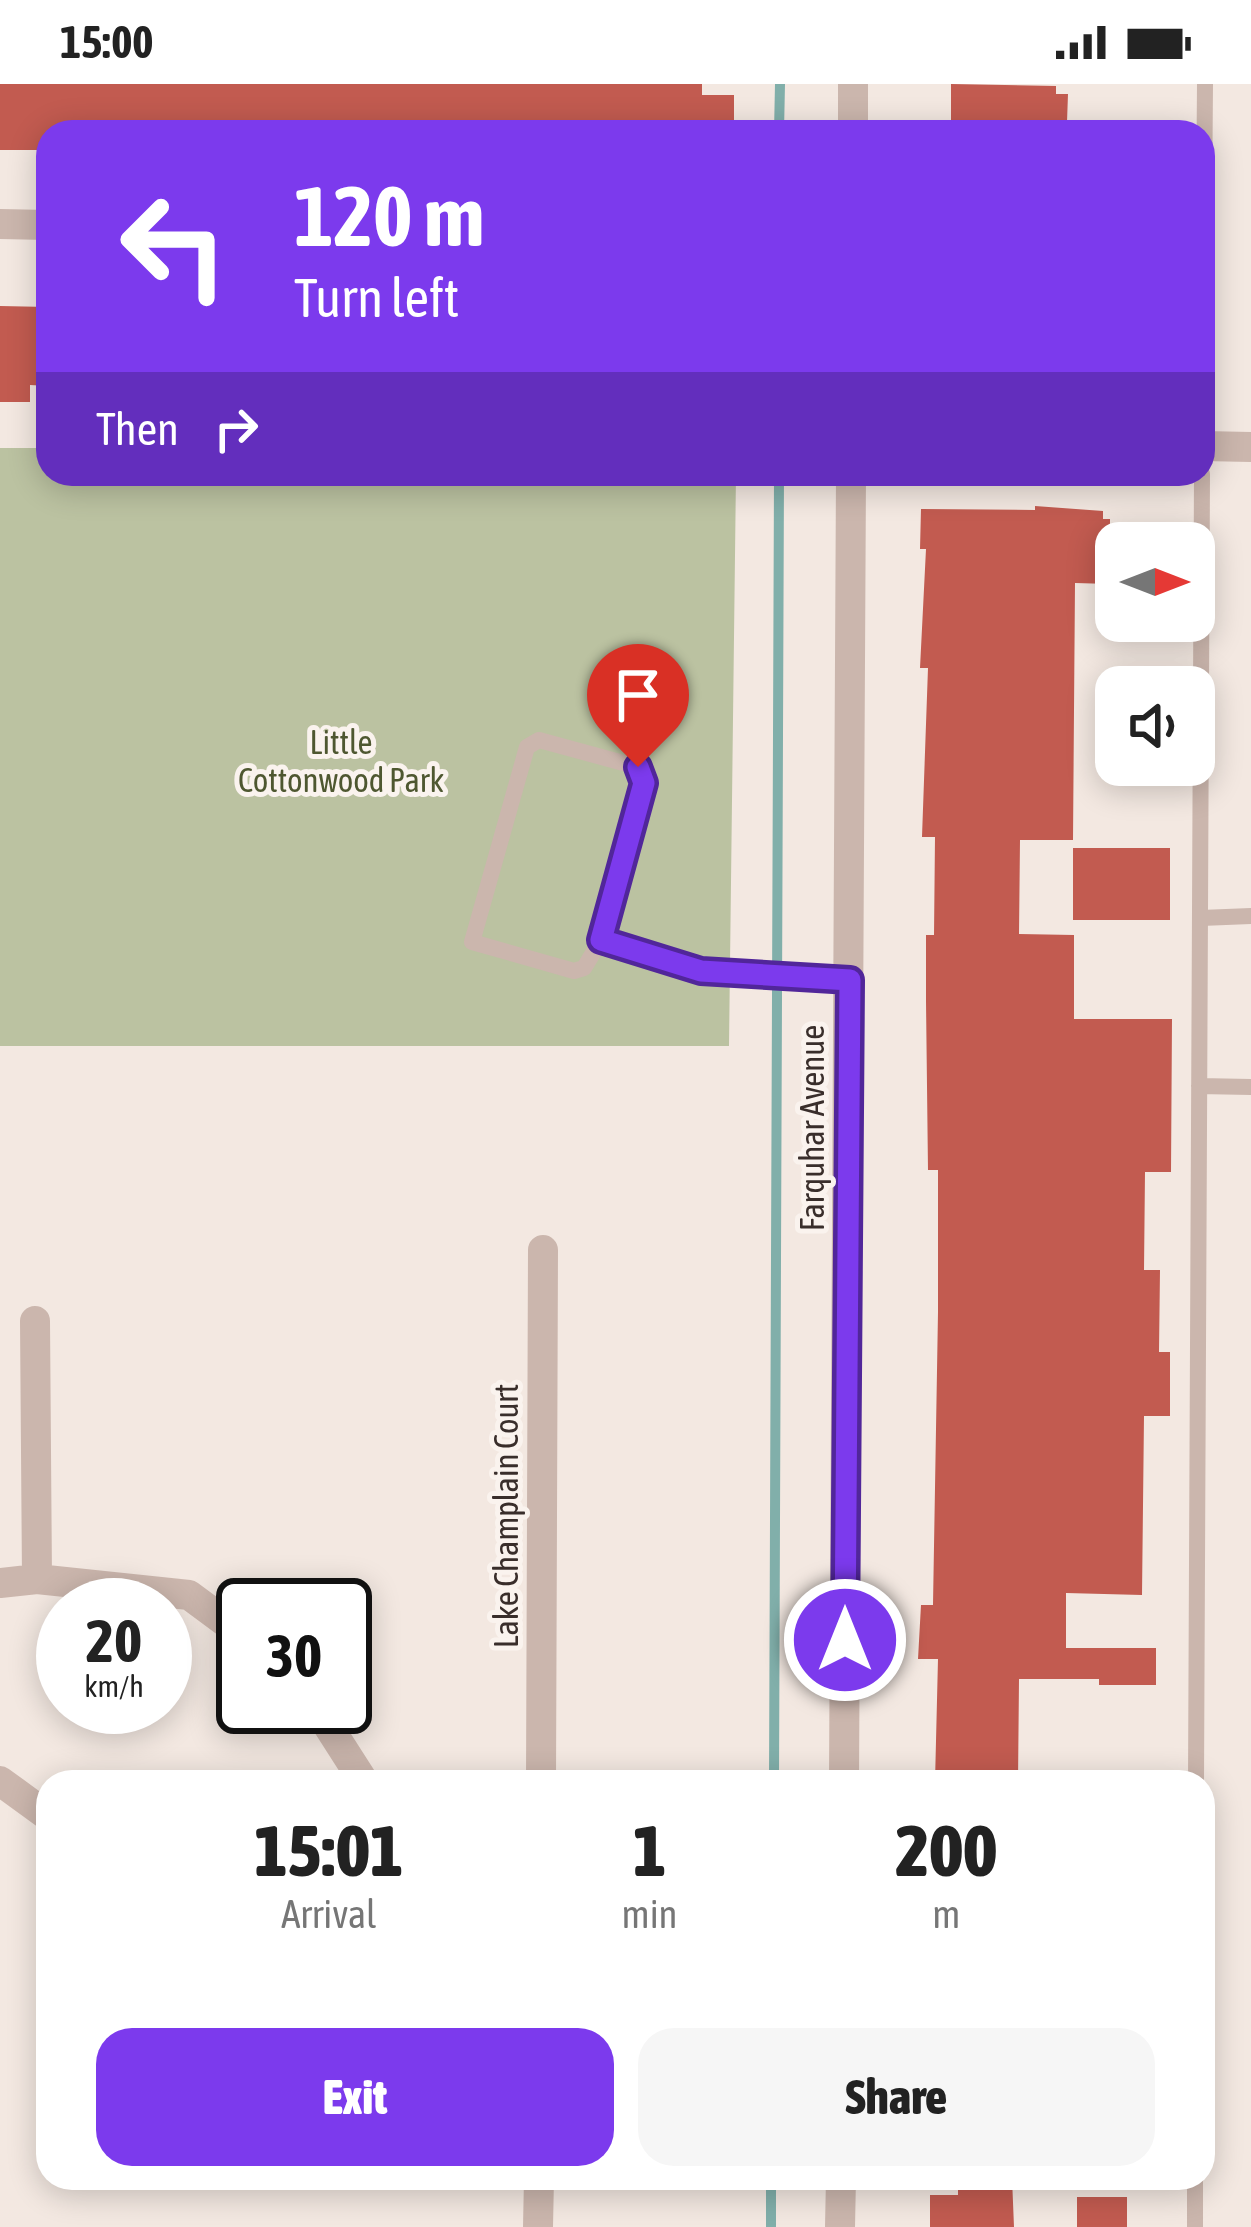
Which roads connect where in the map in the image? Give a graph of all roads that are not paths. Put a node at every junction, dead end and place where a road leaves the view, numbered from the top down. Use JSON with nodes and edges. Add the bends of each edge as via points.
{"nodes":[{"id":1,"x":853,"y":84,"type":"edge"},
{"id":2,"x":1205,"y":84,"type":"edge"},
{"id":3,"x":853,"y":120,"type":"edge"},
{"id":4,"x":1205,"y":120,"type":"edge"},
{"id":5,"x":0,"y":224,"type":"edge"},
{"id":6,"x":36,"y":225,"type":"edge"},
{"id":7,"x":1215,"y":446,"type":"edge"},
{"id":8,"x":1251,"y":447,"type":"edge"},
{"id":9,"x":851,"y":486,"type":"edge"},
{"id":10,"x":1202,"y":486,"type":"edge"},
{"id":11,"x":1251,"y":916,"type":"edge"},
{"id":12,"x":1201,"y":918,"type":"junction"},
{"id":13,"x":601,"y":940,"type":"junction"},
{"id":14,"x":850,"y":980,"type":"junction"},
{"id":15,"x":1199,"y":1086,"type":"junction"},
{"id":16,"x":1251,"y":1087,"type":"edge"},
{"id":17,"x":544,"y":1250,"type":"dead end"},
{"id":18,"x":35,"y":1321,"type":"dead end"},
{"id":19,"x":37,"y":1578,"type":"edge"},
{"id":20,"x":36,"y":1579,"type":"edge"},
{"id":21,"x":0,"y":1583,"type":"edge"},
{"id":22,"x":333,"y":1734,"type":"edge"},
{"id":23,"x":356,"y":1770,"type":"edge"},
{"id":24,"x":541,"y":1770,"type":"edge"},
{"id":25,"x":844,"y":1770,"type":"edge"},
{"id":26,"x":1196,"y":1770,"type":"edge"},
{"id":27,"x":0,"y":1781,"type":"edge"},
{"id":28,"x":36,"y":1807,"type":"edge"},
{"id":29,"x":539,"y":2190,"type":"edge"},
{"id":30,"x":841,"y":2190,"type":"edge"},
{"id":31,"x":1195,"y":2190,"type":"edge"},
{"id":32,"x":538,"y":2227,"type":"edge"},
{"id":33,"x":840,"y":2227,"type":"edge"},
{"id":34,"x":1195,"y":2227,"type":"edge"}],
"edges":[{"from":1,"to":3,"type":"street"},
{"from":2,"to":4,"type":"lane"},
{"from":5,"to":6,"type":"street"},
{"from":7,"to":8,"type":"street"},
{"from":9,"to":14,"type":"street","name":"Farquhar Avenue"},
{"from":10,"to":12,"type":"lane"},
{"from":11,"to":12,"type":"lane"},
{"from":12,"to":15,"type":"lane"},
{"from":13,"to":13,"type":"lane","via":[[644,783],[638,767],[539,740],[527,747],[472,942],[574,970],[584,968]]},
{"from":13,"to":14,"type":"lane","via":[[701,971]]},
{"from":14,"to":25,"type":"street","name":"Farquhar Avenue"},
{"from":15,"to":16,"type":"lane"},
{"from":15,"to":26,"type":"lane"},
{"from":17,"to":24,"type":"street","name":"Lake Champlain Court"},
{"from":18,"to":19,"type":"street"},
{"from":20,"to":21,"type":"street"},
{"from":22,"to":23,"type":"street"},
{"from":27,"to":28,"type":"street"},
{"from":29,"to":32,"type":"street"},
{"from":30,"to":33,"type":"street"},
{"from":31,"to":34,"type":"lane"}]}
